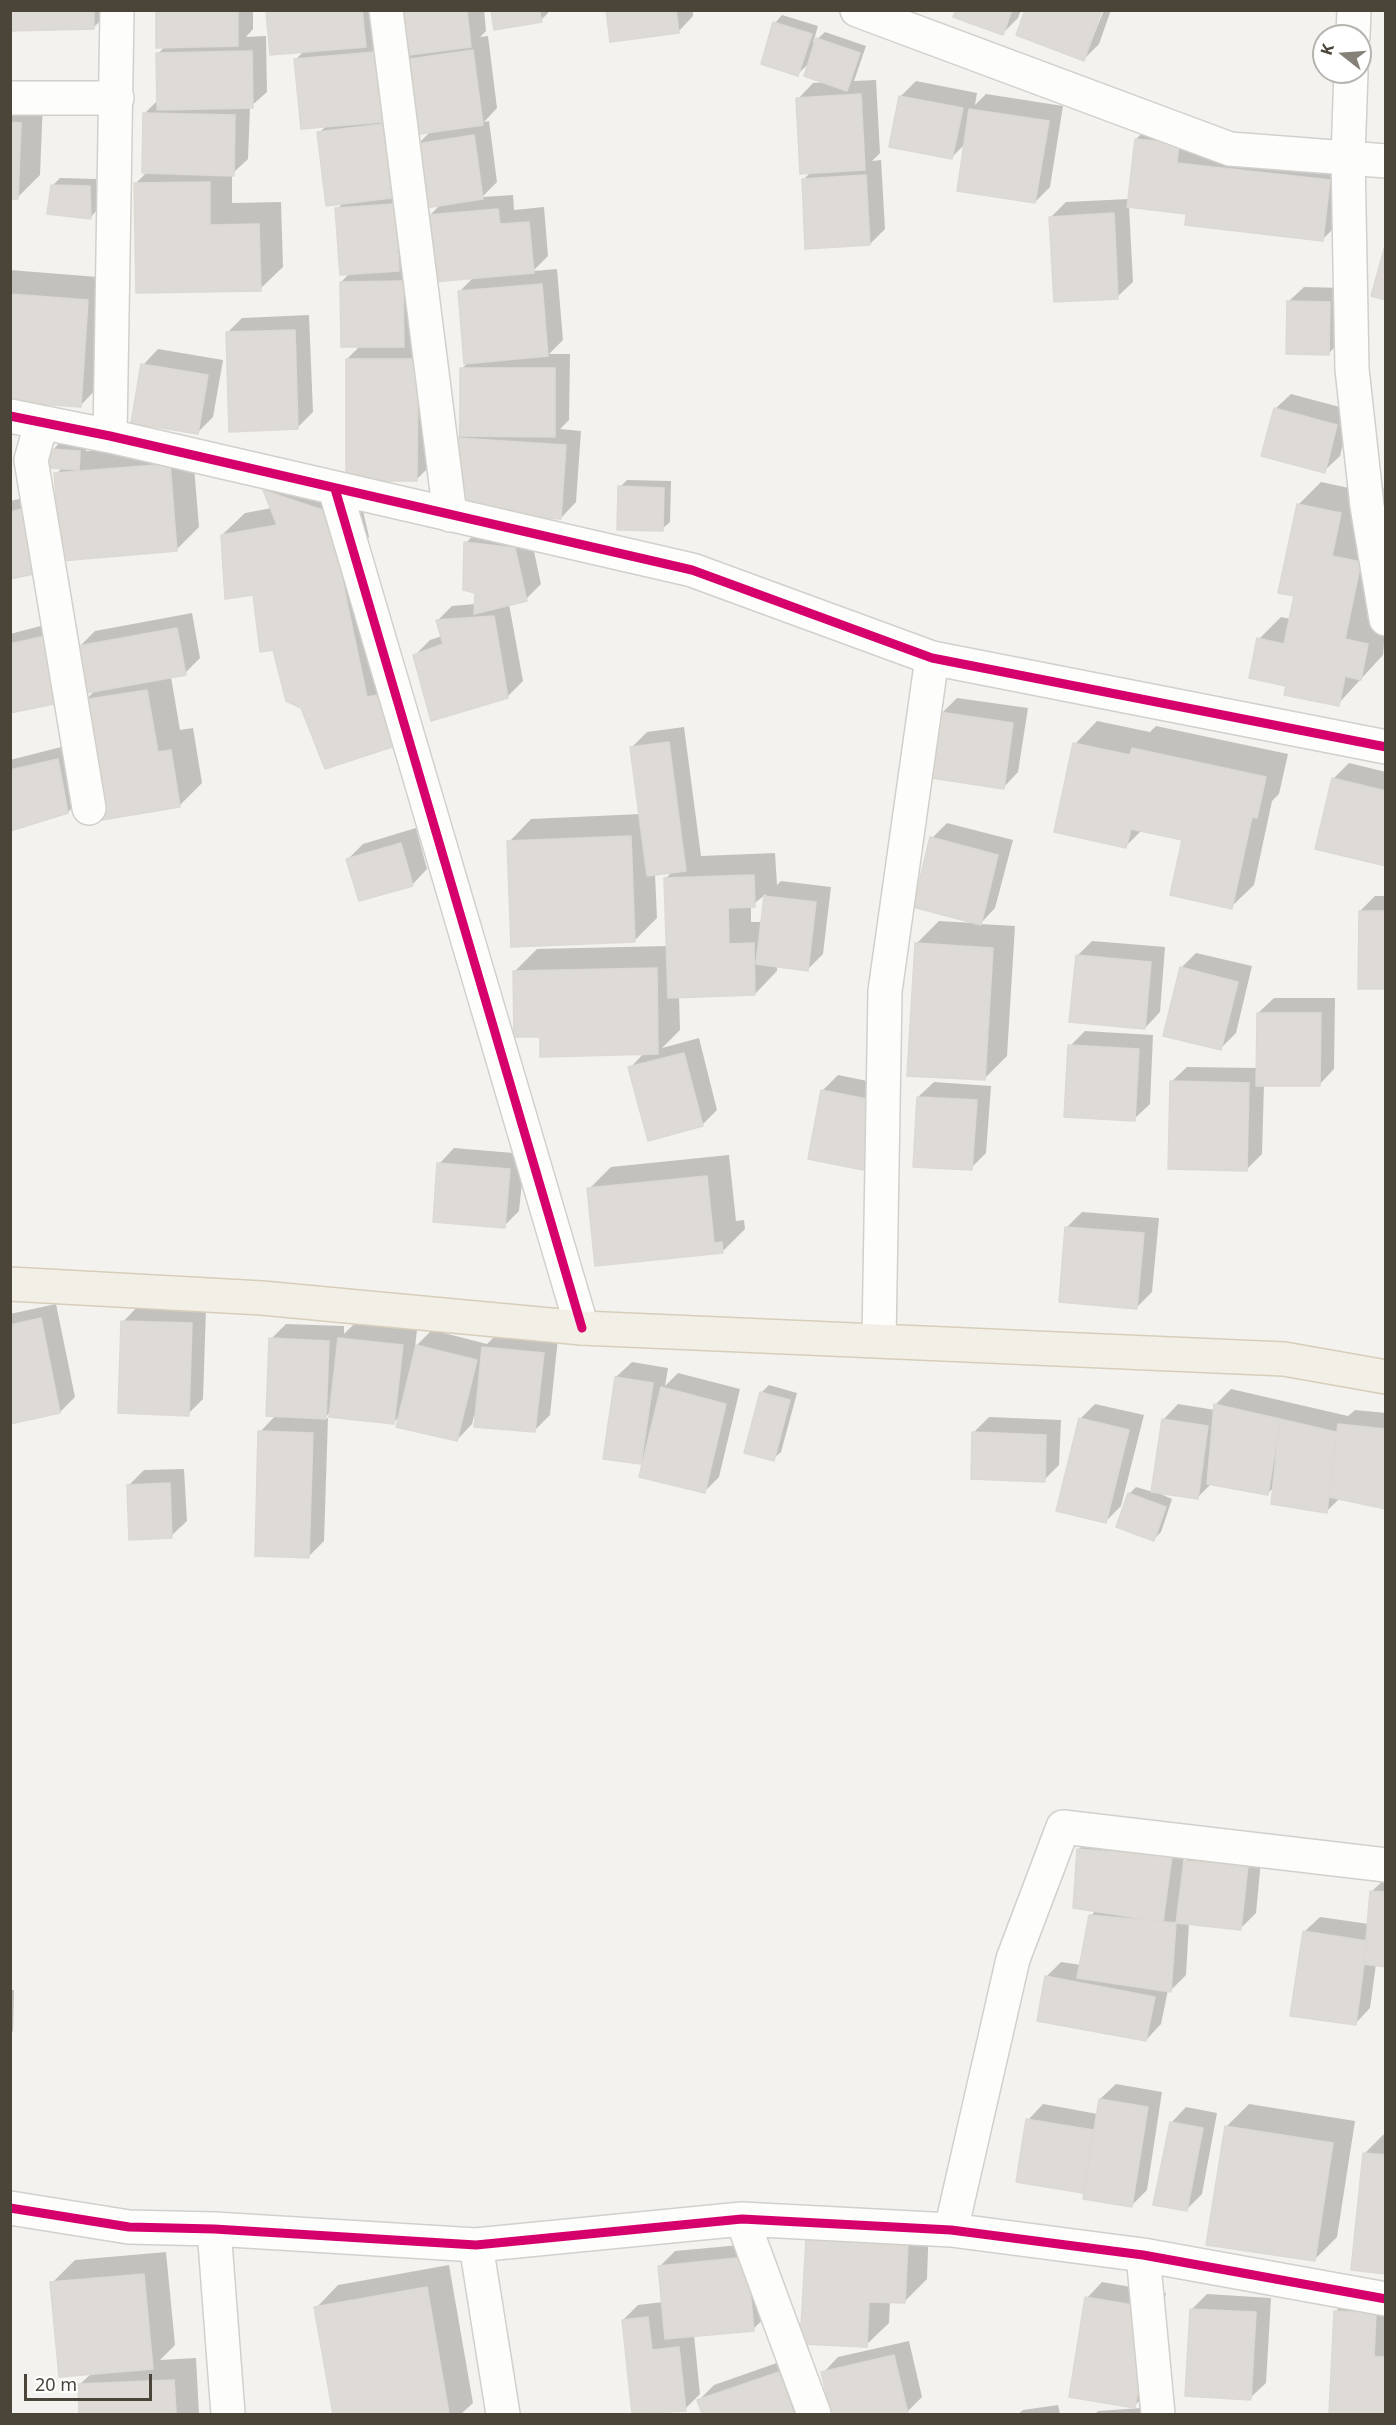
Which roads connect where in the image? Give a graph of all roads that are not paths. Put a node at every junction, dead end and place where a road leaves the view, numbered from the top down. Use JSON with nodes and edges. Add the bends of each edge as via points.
{"nodes":[{"id":1,"x":117,"y":10,"type":"edge"},
{"id":2,"x":386,"y":10,"type":"edge"},
{"id":3,"x":857,"y":10,"type":"edge"},
{"id":4,"x":1351,"y":84,"type":"edge"},
{"id":5,"x":10,"y":98,"type":"edge"},
{"id":6,"x":117,"y":98,"type":"junction"},
{"id":7,"x":1348,"y":157,"type":"junction"},
{"id":8,"x":1386,"y":161,"type":"edge"},
{"id":9,"x":26,"y":420,"type":"edge"},
{"id":10,"x":110,"y":436,"type":"junction"},
{"id":11,"x":335,"y":489,"type":"junction"},
{"id":12,"x":1375,"y":491,"type":"edge"},
{"id":13,"x":450,"y":515,"type":"junction"},
{"id":14,"x":1386,"y":619,"type":"edge"},
{"id":15,"x":932,"y":658,"type":"junction"},
{"id":16,"x":1386,"y":747,"type":"edge"},
{"id":17,"x":88,"y":808,"type":"dead end"},
{"id":18,"x":10,"y":1284,"type":"edge"},
{"id":19,"x":582,"y":1328,"type":"junction"},
{"id":20,"x":879,"y":1339,"type":"junction"},
{"id":21,"x":1386,"y":1377,"type":"edge"},
{"id":22,"x":1386,"y":1865,"type":"edge"},
{"id":23,"x":10,"y":2208,"type":"edge"},
{"id":24,"x":742,"y":2219,"type":"junction"},
{"id":25,"x":214,"y":2229,"type":"junction"},
{"id":26,"x":951,"y":2230,"type":"junction"},
{"id":27,"x":476,"y":2245,"type":"junction"},
{"id":28,"x":1143,"y":2254,"type":"junction"},
{"id":29,"x":1386,"y":2299,"type":"edge"},
{"id":30,"x":228,"y":2415,"type":"edge"},
{"id":31,"x":503,"y":2415,"type":"edge"},
{"id":32,"x":814,"y":2415,"type":"edge"},
{"id":33,"x":1158,"y":2415,"type":"edge"}],
"edges":[{"from":1,"to":6,"type":"street"},
{"from":2,"to":13,"type":"street"},
{"from":3,"to":7,"type":"street","via":[[1230,149]]},
{"from":4,"to":7,"type":"street"},
{"from":5,"to":6,"type":"street"},
{"from":6,"to":10,"type":"street"},
{"from":7,"to":8,"type":"street"},
{"from":7,"to":12,"type":"street","via":[[1352,369]]},
{"from":9,"to":10,"type":"street"},
{"from":9,"to":17,"type":"street"},
{"from":10,"to":11,"type":"street"},
{"from":11,"to":13,"type":"street"},
{"from":11,"to":19,"type":"street"},
{"from":12,"to":14,"type":"street"},
{"from":13,"to":15,"type":"street","via":[[692,570]]},
{"from":15,"to":16,"type":"street"},
{"from":15,"to":20,"type":"street","via":[[885,990]]},
{"from":18,"to":19,"type":"main road","via":[[262,1298]]},
{"from":19,"to":20,"type":"main road"},
{"from":20,"to":21,"type":"main road","via":[[1284,1359]]},
{"from":22,"to":26,"type":"street","via":[[1063,1827],[1013,1959]]},
{"from":23,"to":25,"type":"street","via":[[129,2227]]},
{"from":24,"to":26,"type":"street"},
{"from":24,"to":27,"type":"street"},
{"from":24,"to":32,"type":"street"},
{"from":25,"to":27,"type":"street"},
{"from":25,"to":30,"type":"street"},
{"from":26,"to":28,"type":"street"},
{"from":27,"to":31,"type":"street"},
{"from":28,"to":29,"type":"street"},
{"from":28,"to":33,"type":"street"}]}
